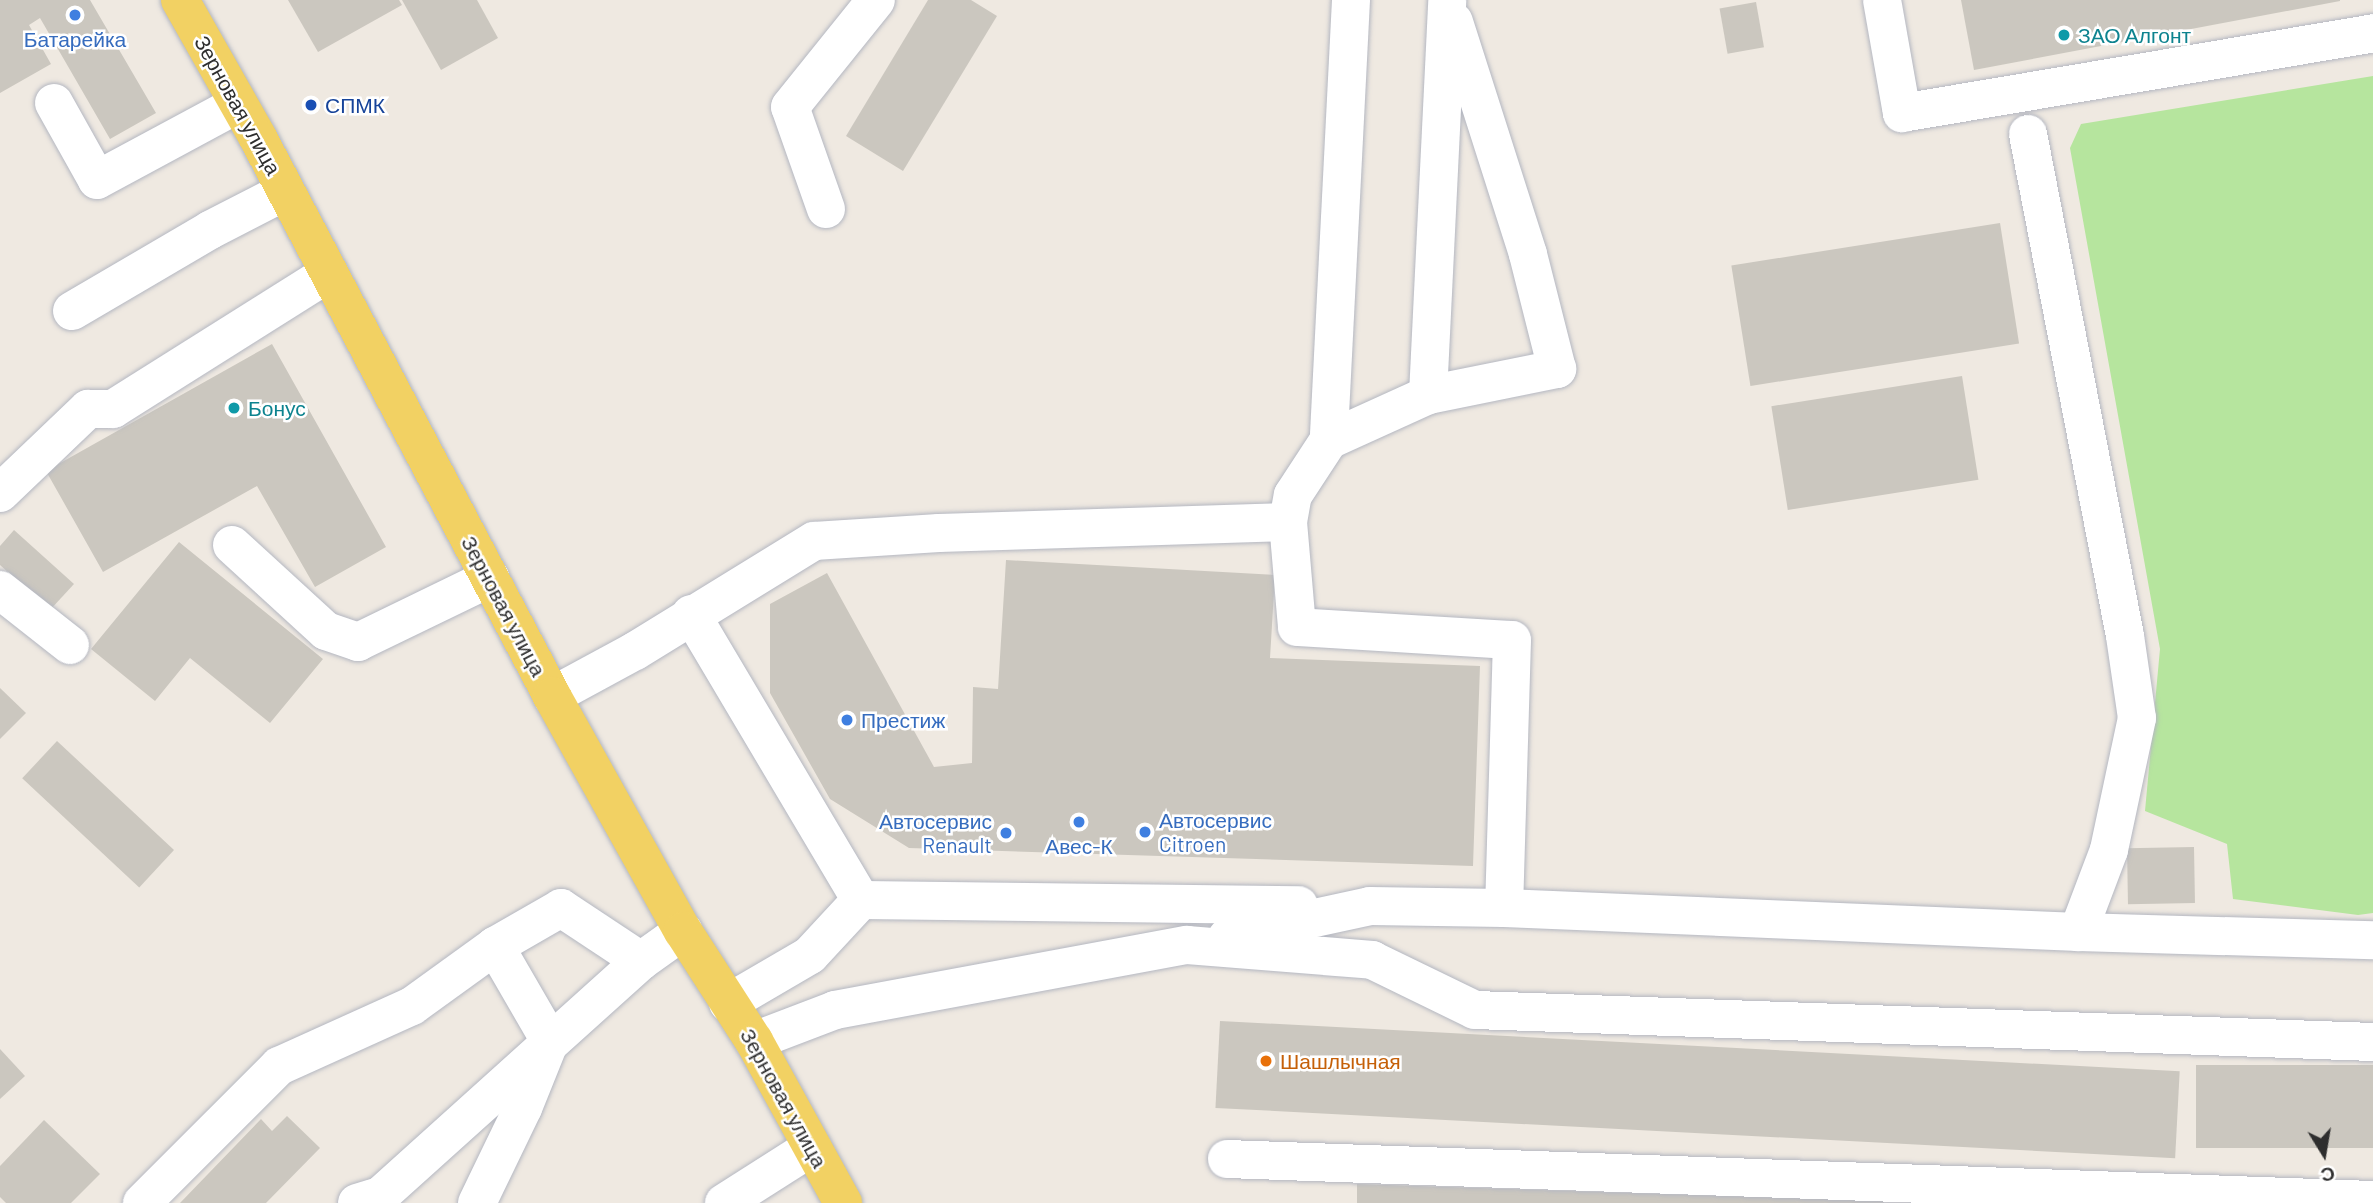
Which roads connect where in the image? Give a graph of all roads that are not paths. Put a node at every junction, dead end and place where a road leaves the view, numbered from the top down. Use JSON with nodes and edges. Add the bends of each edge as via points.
{"nodes":[{"id":1,"x":180,"y":0,"type":"edge"},
{"id":2,"x":876,"y":0,"type":"edge"},
{"id":3,"x":1351,"y":0,"type":"edge"},
{"id":4,"x":1447,"y":0,"type":"edge"},
{"id":5,"x":1882,"y":0,"type":"edge"},
{"id":6,"x":2373,"y":33,"type":"edge"},
{"id":7,"x":54,"y":103,"type":"dead end"},
{"id":8,"x":238,"y":104,"type":"junction"},
{"id":9,"x":2028,"y":134,"type":"dead end"},
{"id":10,"x":286,"y":191,"type":"junction"},
{"id":11,"x":826,"y":209,"type":"dead end"},
{"id":12,"x":329,"y":274,"type":"junction"},
{"id":13,"x":72,"y":311,"type":"dead end"},
{"id":14,"x":1428,"y":395,"type":"junction"},
{"id":15,"x":1329,"y":440,"type":"junction"},
{"id":16,"x":0,"y":493,"type":"edge"},
{"id":17,"x":1289,"y":522,"type":"junction"},
{"id":18,"x":232,"y":545,"type":"dead end"},
{"id":19,"x":490,"y":578,"type":"junction"},
{"id":20,"x":0,"y":590,"type":"edge"},
{"id":21,"x":691,"y":614,"type":"junction"},
{"id":22,"x":70,"y":645,"type":"dead end"},
{"id":23,"x":552,"y":695,"type":"junction"},
{"id":24,"x":861,"y":901,"type":"junction"},
{"id":25,"x":1370,"y":906,"type":"junction"},
{"id":26,"x":1504,"y":908,"type":"junction"},
{"id":27,"x":683,"y":931,"type":"junction"},
{"id":28,"x":2078,"y":932,"type":"junction"},
{"id":29,"x":2373,"y":940,"type":"edge"},
{"id":30,"x":1187,"y":945,"type":"junction"},
{"id":31,"x":495,"y":946,"type":"junction"},
{"id":32,"x":641,"y":961,"type":"junction"},
{"id":33,"x":729,"y":1003,"type":"junction"},
{"id":34,"x":550,"y":1041,"type":"junction"},
{"id":35,"x":754,"y":1041,"type":"junction"},
{"id":36,"x":2373,"y":1042,"type":"edge"},
{"id":37,"x":812,"y":1147,"type":"junction"},
{"id":38,"x":1227,"y":1158,"type":"dead end"},
{"id":39,"x":2373,"y":1200,"type":"edge"},
{"id":40,"x":372,"y":1201,"type":"edge"},
{"id":41,"x":142,"y":1203,"type":"edge"},
{"id":42,"x":477,"y":1203,"type":"edge"},
{"id":43,"x":724,"y":1203,"type":"edge"},
{"id":44,"x":843,"y":1203,"type":"edge"}],
"edges":[{"from":1,"to":8,"type":"main road","name":"Зерновая улица"},
{"from":2,"to":11,"type":"lane","via":[[790,107]]},
{"from":3,"to":15,"type":"lane"},
{"from":4,"to":14,"type":"lane"},
{"from":4,"to":14,"type":"lane","via":[[1528,254],[1557,369]]},
{"from":5,"to":6,"type":"lane","via":[[1902,113]]},
{"from":7,"to":8,"type":"lane","via":[[97,180]]},
{"from":8,"to":10,"type":"main road","name":"Зерновая улица"},
{"from":9,"to":28,"type":"lane","via":[[2137,718],[2109,850]]},
{"from":10,"to":12,"type":"main road","name":"Зерновая улица"},
{"from":10,"to":13,"type":"lane"},
{"from":12,"to":16,"type":"lane","via":[[113,409],[88,409]]},
{"from":12,"to":19,"type":"main road","name":"Зерновая улица"},
{"from":14,"to":15,"type":"lane"},
{"from":15,"to":17,"type":"lane","via":[[1293,495]]},
{"from":17,"to":21,"type":"lane","via":[[814,541]]},
{"from":17,"to":26,"type":"lane","via":[[1297,627],[1512,640]]},
{"from":18,"to":19,"type":"lane","via":[[326,631],[358,642]]},
{"from":19,"to":23,"type":"main road","name":"Зерновая улица"},
{"from":20,"to":22,"type":"lane"},
{"from":21,"to":23,"type":"lane","via":[[635,651]]},
{"from":21,"to":24,"type":"lane"},
{"from":23,"to":27,"type":"main road","name":"Зерновая улица"},
{"from":24,"to":25,"type":"lane"},
{"from":24,"to":33,"type":"lane","via":[[810,955]]},
{"from":25,"to":26,"type":"lane"},
{"from":25,"to":30,"type":"lane"},
{"from":26,"to":28,"type":"lane"},
{"from":27,"to":32,"type":"lane"},
{"from":27,"to":33,"type":"main road","name":"Зерновая улица"},
{"from":28,"to":29,"type":"lane"},
{"from":30,"to":35,"type":"lane","via":[[835,1010]]},
{"from":30,"to":36,"type":"lane","via":[[1372,960],[1475,1010]]},
{"from":31,"to":32,"type":"lane","via":[[561,908]]},
{"from":31,"to":34,"type":"lane"},
{"from":31,"to":41,"type":"lane","via":[[412,1006],[279,1066]]},
{"from":32,"to":34,"type":"lane"},
{"from":33,"to":35,"type":"main road","name":"Зерновая улица"},
{"from":34,"to":40,"type":"lane"},
{"from":34,"to":42,"type":"lane"},
{"from":35,"to":37,"type":"main road","name":"Зерновая улица"},
{"from":37,"to":43,"type":"lane"},
{"from":37,"to":44,"type":"main road","name":"Зерновая улица"},
{"from":38,"to":39,"type":"lane"}]}
